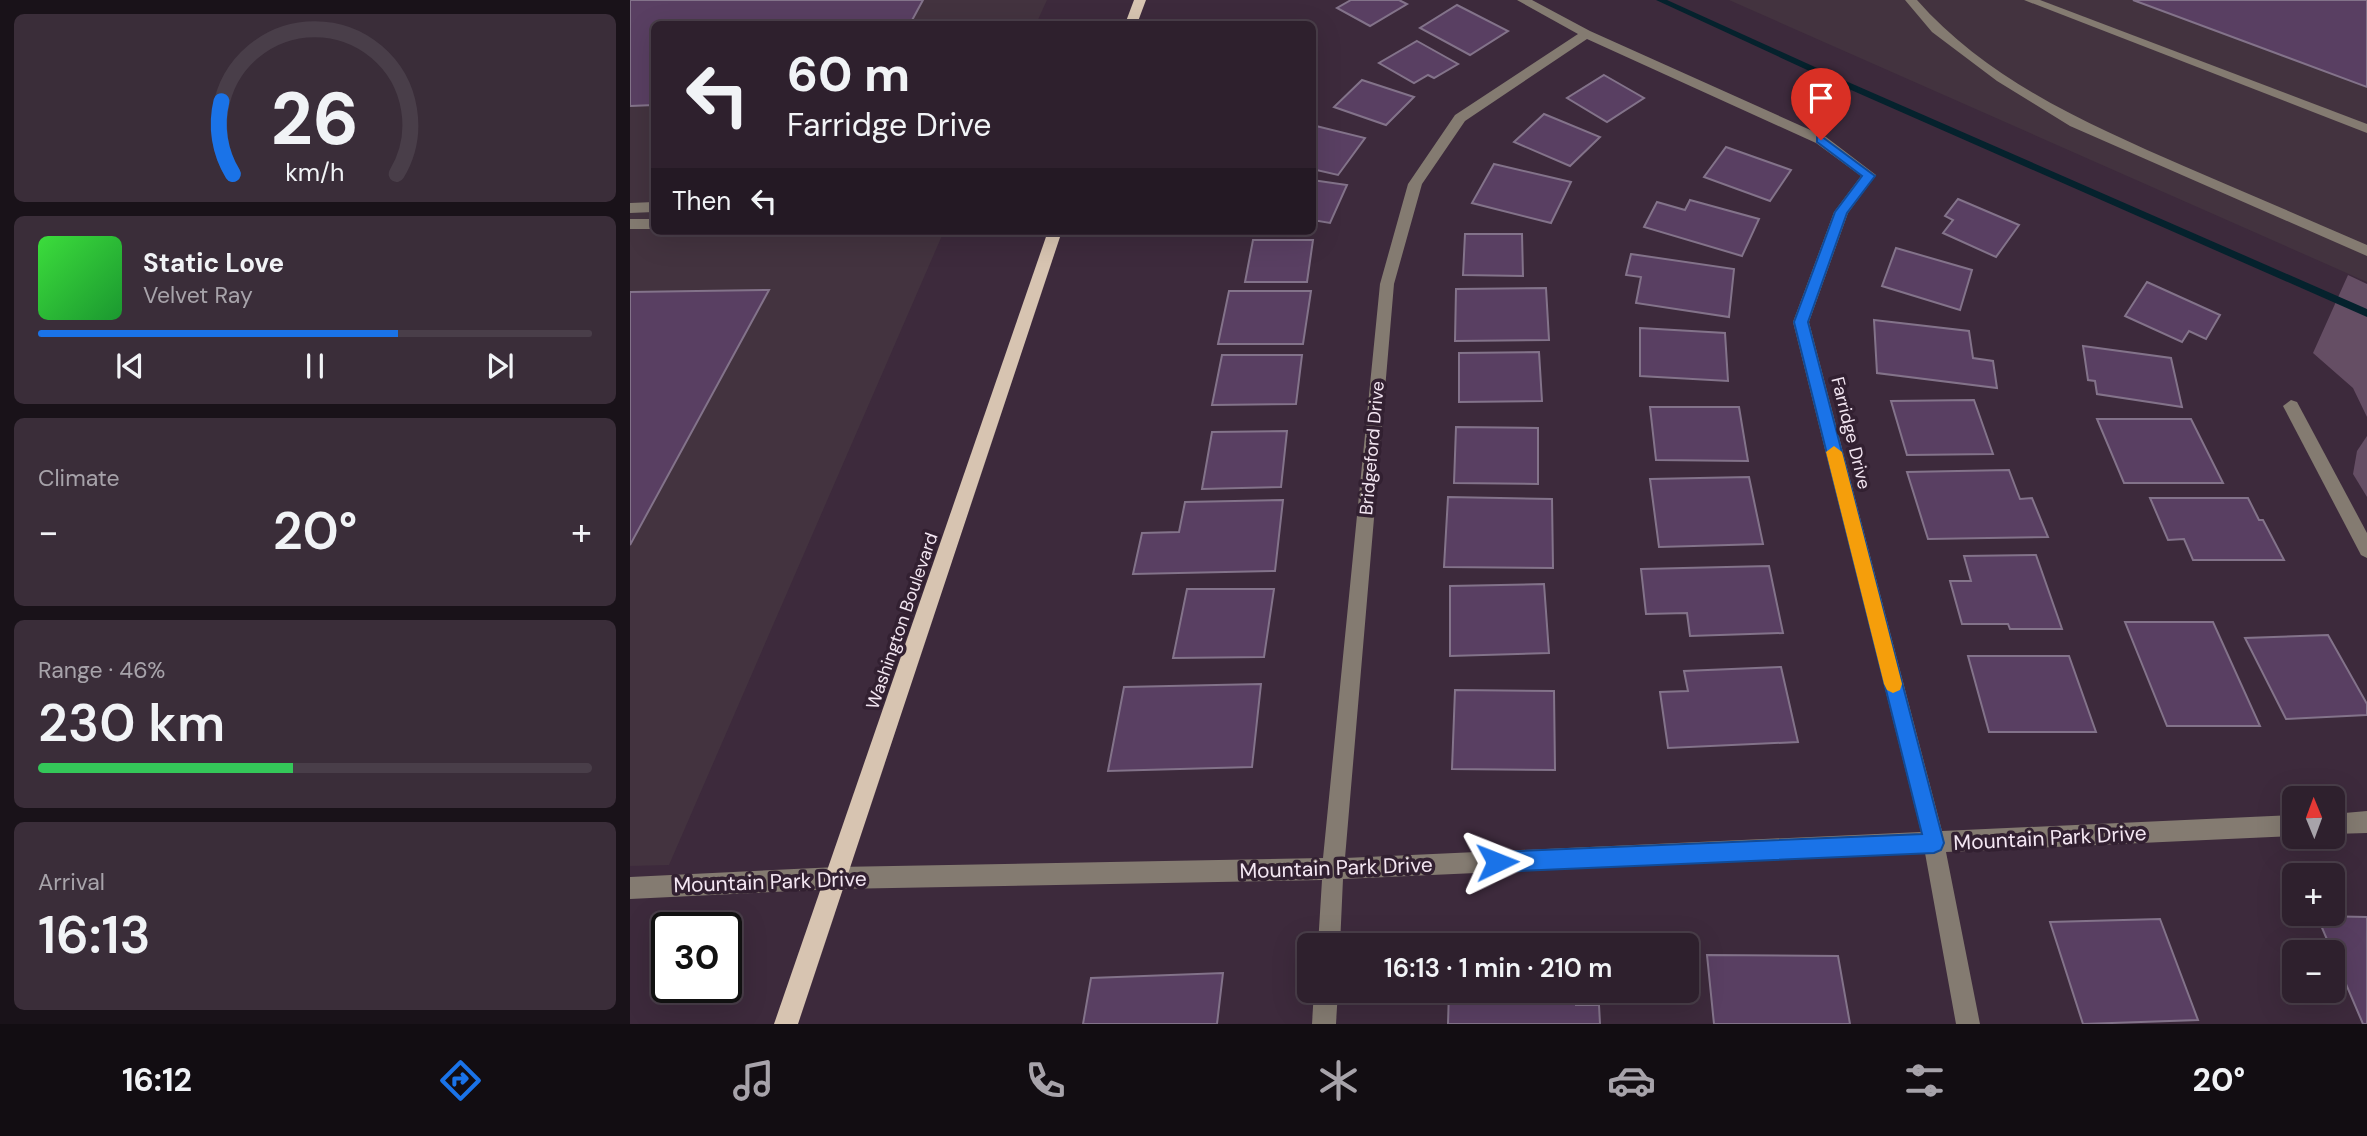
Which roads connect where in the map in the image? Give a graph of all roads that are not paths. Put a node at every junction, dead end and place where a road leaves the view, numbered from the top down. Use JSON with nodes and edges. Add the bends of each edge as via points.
{"nodes":[{"id":1,"x":1140,"y":0,"type":"edge"},
{"id":2,"x":1523,"y":0,"type":"edge"},
{"id":3,"x":1911,"y":0,"type":"edge"},
{"id":4,"x":2030,"y":0,"type":"edge"},
{"id":5,"x":1132,"y":21,"type":"edge"},
{"id":6,"x":1586,"y":34,"type":"junction"},
{"id":7,"x":2367,"y":129,"type":"edge"},
{"id":8,"x":651,"y":207,"type":"edge"},
{"id":9,"x":630,"y":208,"type":"edge"},
{"id":10,"x":630,"y":224,"type":"edge"},
{"id":11,"x":651,"y":224,"type":"edge"},
{"id":12,"x":1054,"y":235,"type":"edge"},
{"id":13,"x":2367,"y":251,"type":"edge"},
{"id":14,"x":2291,"y":406,"type":"dead end"},
{"id":15,"x":2367,"y":551,"type":"edge"},
{"id":16,"x":2367,"y":822,"type":"edge"},
{"id":17,"x":2345,"y":823,"type":"edge"},
{"id":18,"x":2282,"y":827,"type":"edge"},
{"id":19,"x":1934,"y":843,"type":"junction"},
{"id":20,"x":1333,"y":869,"type":"junction"},
{"id":21,"x":837,"y":878,"type":"junction"},
{"id":22,"x":630,"y":888,"type":"edge"},
{"id":23,"x":1330,"y":933,"type":"edge"},
{"id":24,"x":1325,"y":1003,"type":"edge"},
{"id":25,"x":786,"y":1024,"type":"edge"},
{"id":26,"x":1324,"y":1024,"type":"edge"},
{"id":27,"x":1968,"y":1024,"type":"edge"}],
"edges":[{"from":1,"to":5,"type":"main road"},
{"from":2,"to":6,"type":"street"},
{"from":3,"to":13,"type":"street","via":[[1936,29],[2001,78],[2075,123]]},
{"from":4,"to":7,"type":"street"},
{"from":6,"to":19,"type":"street","name":"Farridge Drive","via":[[1821,140],[1869,176],[1841,212],[1801,322]]},
{"from":6,"to":20,"type":"street","name":"Bridgeford Drive","via":[[1460,118],[1415,184],[1387,284]]},
{"from":8,"to":9,"type":"street"},
{"from":10,"to":11,"type":"street"},
{"from":12,"to":21,"type":"main road","name":"Washington Boulevard"},
{"from":14,"to":15,"type":"street"},
{"from":16,"to":17,"type":"street"},
{"from":18,"to":19,"type":"street","name":"Mountain Park Drive"},
{"from":19,"to":20,"type":"street","name":"Mountain Park Drive"},
{"from":19,"to":27,"type":"street","name":"Farridge Drive"},
{"from":20,"to":21,"type":"street","name":"Mountain Park Drive"},
{"from":20,"to":23,"type":"street","name":"Bridgeford Drive"},
{"from":21,"to":22,"type":"street","name":"Mountain Park Drive"},
{"from":21,"to":25,"type":"main road","name":"Washington Boulevard"},
{"from":24,"to":26,"type":"street"}]}
